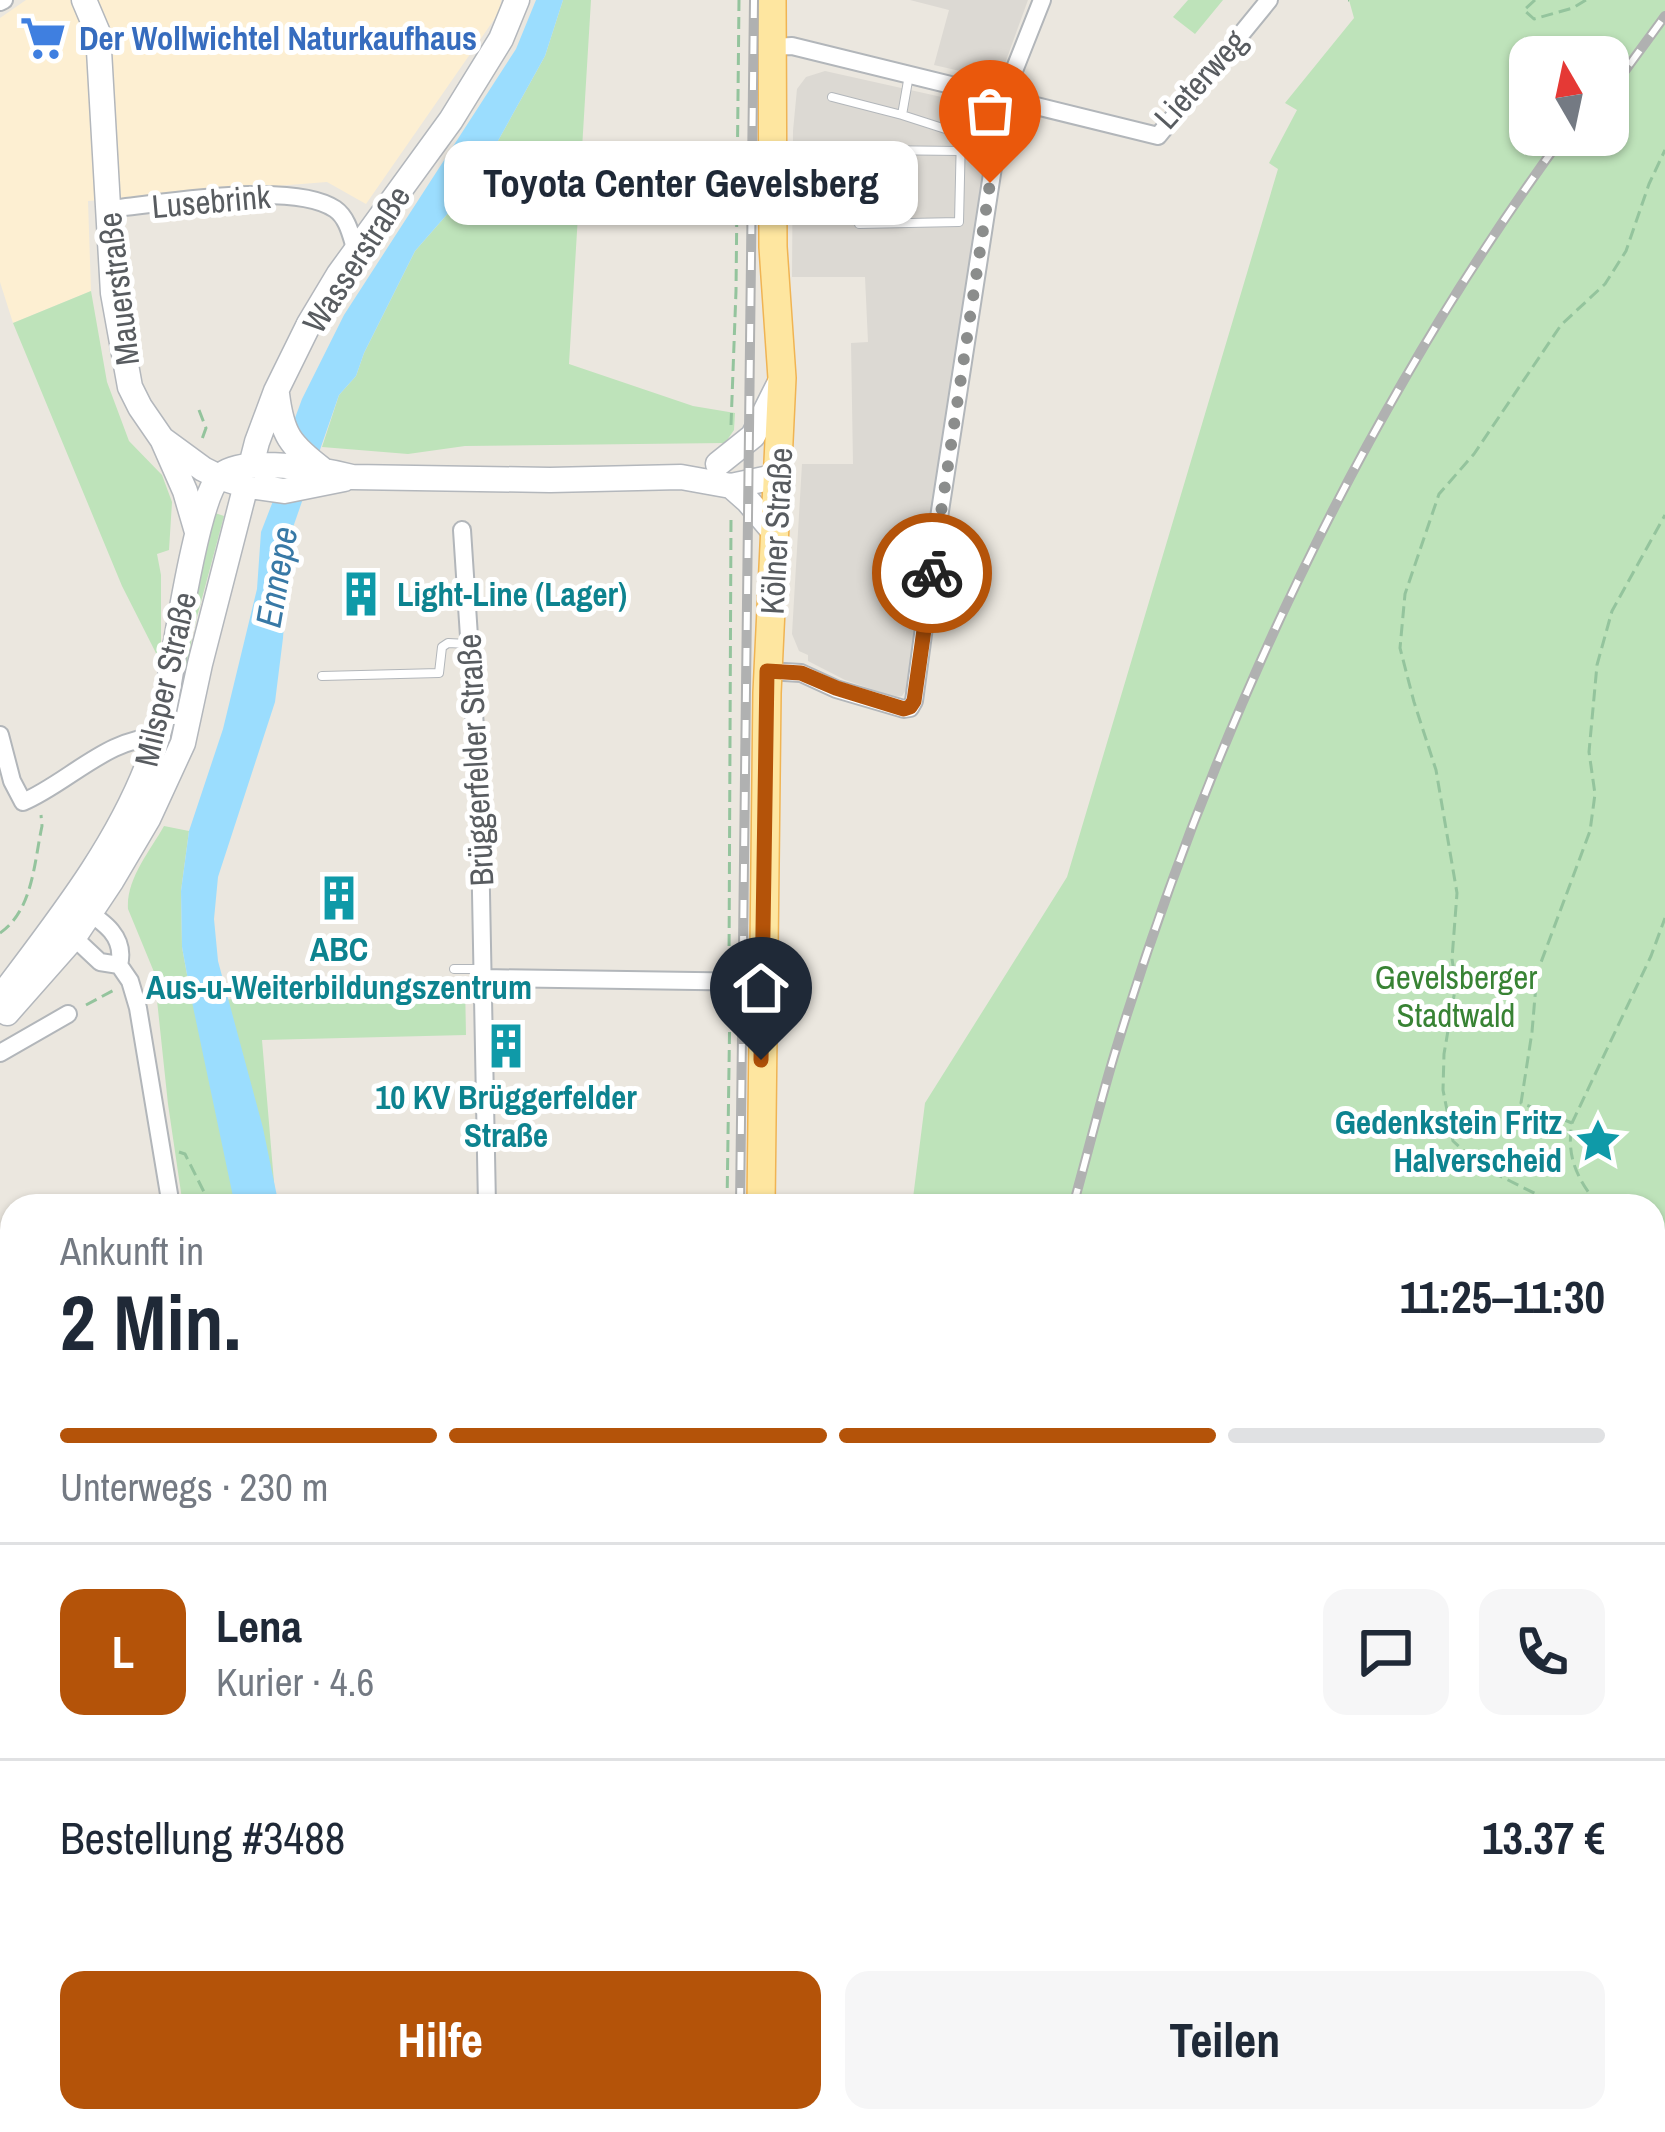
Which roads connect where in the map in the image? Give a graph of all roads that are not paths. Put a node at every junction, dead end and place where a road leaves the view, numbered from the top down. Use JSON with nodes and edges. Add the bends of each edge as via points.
{"nodes":[{"id":1,"x":84,"y":0,"type":"edge"},
{"id":2,"x":517,"y":0,"type":"edge"},
{"id":3,"x":772,"y":0,"type":"edge"},
{"id":4,"x":1042,"y":0,"type":"edge"},
{"id":5,"x":1269,"y":0,"type":"edge"},
{"id":6,"x":771,"y":47,"type":"junction"},
{"id":7,"x":909,"y":74,"type":"junction"},
{"id":8,"x":1004,"y":96,"type":"junction"},
{"id":9,"x":832,"y":98,"type":"dead end"},
{"id":10,"x":902,"y":115,"type":"junction"},
{"id":11,"x":872,"y":149,"type":"dead end"},
{"id":12,"x":960,"y":151,"type":"junction"},
{"id":13,"x":108,"y":209,"type":"junction"},
{"id":14,"x":859,"y":224,"type":"dead end"},
{"id":15,"x":356,"y":250,"type":"junction"},
{"id":16,"x":782,"y":378,"type":"junction"},
{"id":17,"x":276,"y":392,"type":"junction"},
{"id":18,"x":162,"y":439,"type":"junction"},
{"id":19,"x":196,"y":463,"type":"junction"},
{"id":20,"x":726,"y":469,"type":"junction"},
{"id":21,"x":779,"y":476,"type":"junction"},
{"id":22,"x":219,"y":477,"type":"junction"},
{"id":23,"x":320,"y":478,"type":"junction"},
{"id":24,"x":258,"y":481,"type":"junction"},
{"id":25,"x":462,"y":530,"type":"dead end"},
{"id":26,"x":775,"y":533,"type":"junction"},
{"id":27,"x":198,"y":536,"type":"junction"},
{"id":28,"x":470,"y":644,"type":"junction"},
{"id":29,"x":767,"y":671,"type":"junction"},
{"id":30,"x":322,"y":676,"type":"dead end"},
{"id":31,"x":0,"y":735,"type":"edge"},
{"id":32,"x":158,"y":736,"type":"junction"},
{"id":33,"x":183,"y":743,"type":"junction"},
{"id":34,"x":81,"y":907,"type":"junction"},
{"id":35,"x":66,"y":930,"type":"junction"},
{"id":36,"x":119,"y":965,"type":"junction"},
{"id":37,"x":454,"y":969,"type":"dead end"},
{"id":38,"x":483,"y":973,"type":"junction"},
{"id":39,"x":763,"y":982,"type":"junction"},
{"id":40,"x":3,"y":1005,"type":"edge"},
{"id":41,"x":68,"y":1014,"type":"road end"},
{"id":42,"x":0,"y":1053,"type":"edge"},
{"id":43,"x":169,"y":1194,"type":"edge"},
{"id":44,"x":487,"y":1194,"type":"edge"},
{"id":45,"x":761,"y":1194,"type":"edge"}],
"edges":[{"from":1,"to":13,"type":"main road","name":"Mauerstraße","via":[[98,33]]},
{"from":2,"to":15,"type":"main road","name":"Wasserstraße","via":[[451,120]]},
{"from":3,"to":6,"type":"main road","name":"Kölner Straße"},
{"from":4,"to":8,"type":"street"},
{"from":5,"to":8,"type":"street","name":"Lieterweg","via":[[1158,136]]},
{"from":6,"to":7,"type":"street","name":"Lieterweg"},
{"from":6,"to":16,"type":"main road","name":"Kölner Straße"},
{"from":7,"to":8,"type":"street","name":"Lieterweg"},
{"from":7,"to":10,"type":"lane"},
{"from":8,"to":29,"type":"street","via":[[914,701],[904,709],[801,673]]},
{"from":9,"to":10,"type":"lane"},
{"from":10,"to":12,"type":"lane","via":[[961,134]]},
{"from":11,"to":12,"type":"lane"},
{"from":12,"to":14,"type":"lane","via":[[959,222]]},
{"from":13,"to":15,"type":"street","name":"Lusebrink","via":[[256,195],[312,198],[342,215]]},
{"from":13,"to":18,"type":"main road","name":"Mauerstraße","via":[[130,387]]},
{"from":15,"to":17,"type":"main road","name":"Wasserstraße"},
{"from":16,"to":20,"type":"main road"},
{"from":16,"to":21,"type":"main road","name":"Kölner Straße"},
{"from":17,"to":23,"type":"main road","via":[[282,427]]},
{"from":17,"to":24,"type":"main road","name":"Wasserstraße"},
{"from":18,"to":19,"type":"main road","name":"Mauerstraße"},
{"from":18,"to":27,"type":"main road"},
{"from":19,"to":22,"type":"main road","name":"Mauerstraße"},
{"from":19,"to":24,"type":"main road","via":[[230,456]]},
{"from":20,"to":21,"type":"main road"},
{"from":20,"to":23,"type":"main road","via":[[550,480]]},
{"from":20,"to":26,"type":"main road"},
{"from":21,"to":26,"type":"main road","name":"Kölner Straße"},
{"from":22,"to":24,"type":"main road","via":[[228,471]]},
{"from":22,"to":27,"type":"main road","name":"Milsper Straße"},
{"from":23,"to":24,"type":"main road"},
{"from":24,"to":33,"type":"main road","name":"Milsper Straße"},
{"from":25,"to":28,"type":"street","name":"Brüggerfelder Straße"},
{"from":26,"to":29,"type":"main road","name":"Kölner Straße"},
{"from":27,"to":32,"type":"main road","name":"Milsper Straße"},
{"from":28,"to":30,"type":"lane","via":[[442,647],[439,673]]},
{"from":28,"to":38,"type":"street","name":"Brüggerfelder Straße"},
{"from":29,"to":39,"type":"main road","name":"Kölner Straße"},
{"from":31,"to":32,"type":"street","via":[[23,802],[93,760]]},
{"from":32,"to":33,"type":"street"},
{"from":32,"to":34,"type":"main road","name":"Milsper Straße"},
{"from":33,"to":34,"type":"main road","name":"Milsper Straße","via":[[148,819]]},
{"from":34,"to":35,"type":"main road"},
{"from":34,"to":36,"type":"street","via":[[115,934]]},
{"from":35,"to":36,"type":"street","via":[[100,962]]},
{"from":35,"to":40,"type":"main road"},
{"from":36,"to":43,"type":"street","via":[[138,1009]]},
{"from":37,"to":38,"type":"lane"},
{"from":38,"to":39,"type":"street"},
{"from":38,"to":44,"type":"street","name":"Brüggerfelder Straße"},
{"from":39,"to":45,"type":"main road","name":"Kölner Straße"},
{"from":41,"to":42,"type":"street"}]}
